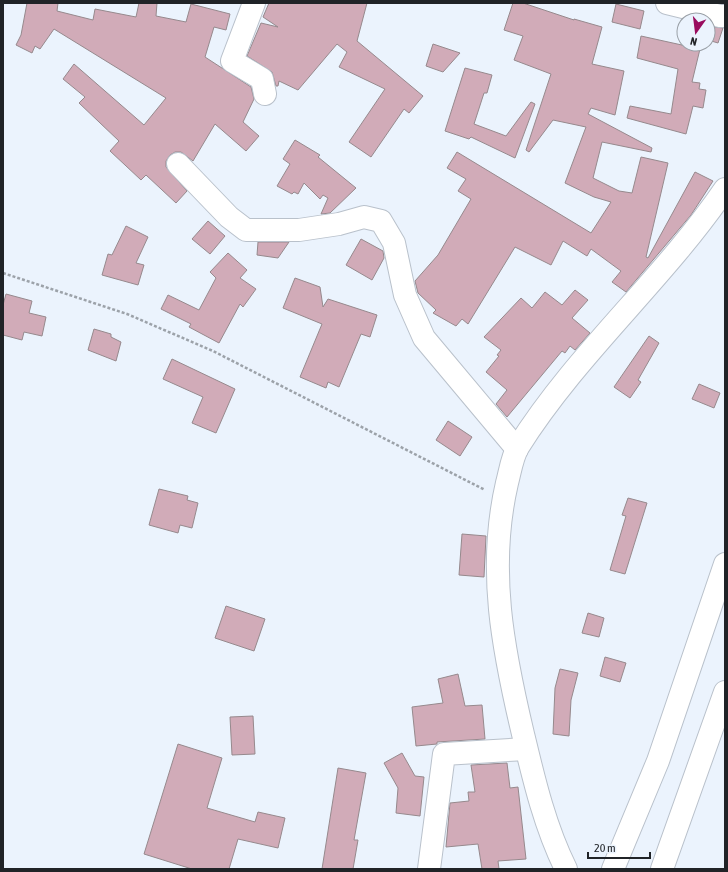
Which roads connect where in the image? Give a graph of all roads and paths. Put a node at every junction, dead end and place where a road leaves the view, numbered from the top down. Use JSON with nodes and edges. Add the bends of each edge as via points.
{"nodes":[{"id":1,"x":254,"y":3,"type":"edge"},
{"id":2,"x":667,"y":3,"type":"edge"},
{"id":3,"x":725,"y":16,"type":"edge"},
{"id":4,"x":265,"y":94,"type":"dead end"},
{"id":5,"x":178,"y":164,"type":"dead end"},
{"id":6,"x":725,"y":189,"type":"edge"},
{"id":7,"x":3,"y":273,"type":"edge"},
{"id":8,"x":517,"y":449,"type":"junction"},
{"id":9,"x":503,"y":500,"type":"junction"},
{"id":10,"x":725,"y":564,"type":"edge"},
{"id":11,"x":725,"y":692,"type":"edge"},
{"id":12,"x":526,"y":749,"type":"junction"},
{"id":13,"x":429,"y":869,"type":"edge"},
{"id":14,"x":566,"y":869,"type":"edge"},
{"id":15,"x":613,"y":869,"type":"edge"},
{"id":16,"x":662,"y":869,"type":"edge"}],
"edges":[{"from":1,"to":4,"type":"street","via":[[232,61],[262,79]]},
{"from":2,"to":3,"type":"street"},
{"from":5,"to":8,"type":"street","via":[[229,217],[246,230],[300,230],[364,217],[381,221],[394,243],[405,296],[424,338]]},
{"from":6,"to":8,"type":"street","via":[[691,235],[562,387]]},
{"from":7,"to":9,"type":"path","via":[[127,314],[213,351]]},
{"from":8,"to":9,"type":"street"},
{"from":9,"to":12,"type":"street","via":[[497,539],[500,620],[508,670]]},
{"from":10,"to":15,"type":"street","via":[[658,761]]},
{"from":11,"to":16,"type":"street"},
{"from":12,"to":13,"type":"street","via":[[444,754]]},
{"from":12,"to":14,"type":"street","via":[[540,801],[557,852]]}]}
